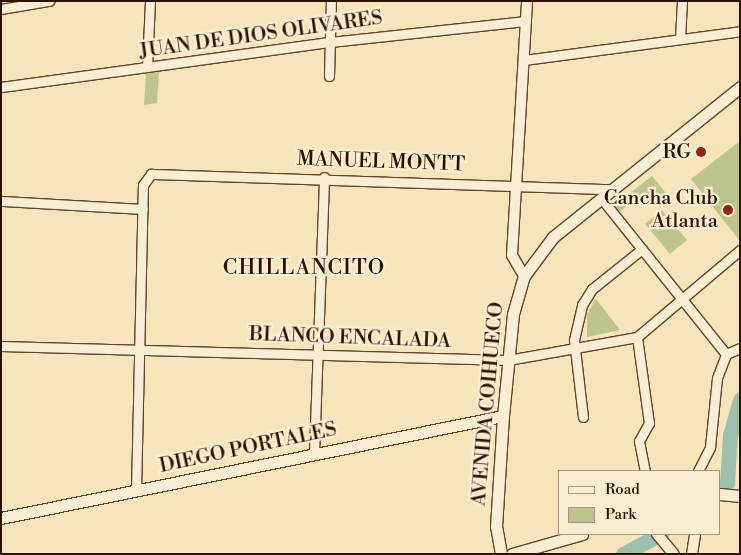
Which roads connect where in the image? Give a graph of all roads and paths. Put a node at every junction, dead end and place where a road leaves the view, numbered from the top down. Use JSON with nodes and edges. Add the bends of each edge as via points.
{"nodes":[{"id":1,"x":150,"y":1,"type":"edge"},
{"id":2,"x":331,"y":1,"type":"edge"},
{"id":3,"x":527,"y":1,"type":"edge"},
{"id":4,"x":682,"y":1,"type":"edge"},
{"id":5,"x":44,"y":2,"type":"edge"},
{"id":6,"x":4,"y":7,"type":"edge"},
{"id":7,"x":526,"y":21,"type":"junction"},
{"id":8,"x":740,"y":31,"type":"edge"},
{"id":9,"x":680,"y":39,"type":"junction"},
{"id":10,"x":330,"y":42,"type":"junction"},
{"id":11,"x":524,"y":60,"type":"junction"},
{"id":12,"x":147,"y":67,"type":"junction"},
{"id":13,"x":329,"y":76,"type":"dead end"},
{"id":14,"x":1,"y":87,"type":"edge"},
{"id":15,"x":740,"y":87,"type":"edge"},
{"id":16,"x":324,"y":177,"type":"junction"},
{"id":17,"x":516,"y":184,"type":"junction"},
{"id":18,"x":613,"y":188,"type":"junction"},
{"id":19,"x":601,"y":198,"type":"junction"},
{"id":20,"x":1,"y":202,"type":"edge"},
{"id":21,"x":143,"y":209,"type":"junction"},
{"id":22,"x":642,"y":249,"type":"junction"},
{"id":23,"x":738,"y":254,"type":"edge"},
{"id":24,"x":524,"y":276,"type":"junction"},
{"id":25,"x":682,"y":298,"type":"junction"},
{"id":26,"x":637,"y":336,"type":"junction"},
{"id":27,"x":1,"y":346,"type":"edge"},
{"id":28,"x":574,"y":347,"type":"junction"},
{"id":29,"x":740,"y":348,"type":"edge"},
{"id":30,"x":140,"y":350,"type":"junction"},
{"id":31,"x":318,"y":354,"type":"junction"},
{"id":32,"x":726,"y":354,"type":"junction"},
{"id":33,"x":508,"y":360,"type":"junction"},
{"id":34,"x":503,"y":416,"type":"junction"},
{"id":35,"x":584,"y":417,"type":"dead end"},
{"id":36,"x":314,"y":453,"type":"junction"},
{"id":37,"x":645,"y":470,"type":"edge"},
{"id":38,"x":698,"y":470,"type":"edge"},
{"id":39,"x":136,"y":491,"type":"junction"},
{"id":40,"x":1,"y":518,"type":"edge"},
{"id":41,"x":578,"y":535,"type":"edge"},
{"id":42,"x":658,"y":535,"type":"edge"},
{"id":43,"x":695,"y":535,"type":"edge"},
{"id":44,"x":515,"y":553,"type":"edge"},
{"id":45,"x":501,"y":554,"type":"edge"},
{"id":46,"x":674,"y":554,"type":"edge"},
{"id":47,"x":692,"y":554,"type":"edge"}],
"edges":[{"from":1,"to":12,"type":"street"},
{"from":2,"to":10,"type":"street"},
{"from":3,"to":7,"type":"street"},
{"from":4,"to":9,"type":"street"},
{"from":5,"to":6,"type":"street"},
{"from":7,"to":10,"type":"street","name":"JUAN DE DIOS OLIVARES"},
{"from":7,"to":11,"type":"street"},
{"from":8,"to":9,"type":"street"},
{"from":9,"to":11,"type":"street"},
{"from":10,"to":12,"type":"street","name":"JUAN DE DIOS OLIVARES"},
{"from":10,"to":13,"type":"street"},
{"from":11,"to":17,"type":"street"},
{"from":12,"to":14,"type":"street","name":"JUAN DE DIOS OLIVARES"},
{"from":15,"to":18,"type":"main road","name":"AVENIDA COIHUECO"},
{"from":16,"to":17,"type":"street","name":"MANUEL MONTT"},
{"from":16,"to":21,"type":"street","name":"MANUEL MONTT","via":[[159,172],[148,176],[143,185]]},
{"from":16,"to":31,"type":"street"},
{"from":17,"to":18,"type":"street","name":"MANUEL MONTT"},
{"from":17,"to":24,"type":"street","via":[[512,255]]},
{"from":18,"to":19,"type":"main road","name":"AVENIDA COIHUECO"},
{"from":19,"to":22,"type":"street"},
{"from":19,"to":24,"type":"main road","name":"AVENIDA COIHUECO","via":[[545,245]]},
{"from":20,"to":21,"type":"street"},
{"from":21,"to":30,"type":"street"},
{"from":22,"to":25,"type":"street"},
{"from":22,"to":28,"type":"street","via":[[587,294]]},
{"from":23,"to":25,"type":"street"},
{"from":24,"to":33,"type":"main road","name":"AVENIDA COIHUECO"},
{"from":25,"to":26,"type":"street"},
{"from":25,"to":32,"type":"street"},
{"from":26,"to":28,"type":"street","name":"BLANCO ENCALADA"},
{"from":26,"to":37,"type":"street","via":[[649,423],[639,441]]},
{"from":27,"to":30,"type":"street","name":"BLANCO ENCALADA"},
{"from":28,"to":33,"type":"street","name":"BLANCO ENCALADA"},
{"from":28,"to":35,"type":"street"},
{"from":29,"to":32,"type":"street"},
{"from":30,"to":31,"type":"street","name":"BLANCO ENCALADA"},
{"from":30,"to":39,"type":"street"},
{"from":31,"to":33,"type":"street","name":"BLANCO ENCALADA"},
{"from":31,"to":36,"type":"street"},
{"from":32,"to":38,"type":"street","via":[[717,378],[710,446]]},
{"from":33,"to":34,"type":"main road","name":"AVENIDA COIHUECO"},
{"from":34,"to":36,"type":"main road","name":"DIEGO PORTALES"},
{"from":34,"to":45,"type":"main road","name":"AVENIDA COIHUECO","via":[[496,527]]},
{"from":36,"to":39,"type":"main road","name":"DIEGO PORTALES"},
{"from":39,"to":40,"type":"main road","name":"DIEGO PORTALES"},
{"from":41,"to":44,"type":"main road"},
{"from":42,"to":46,"type":"street"},
{"from":43,"to":47,"type":"street"}]}
